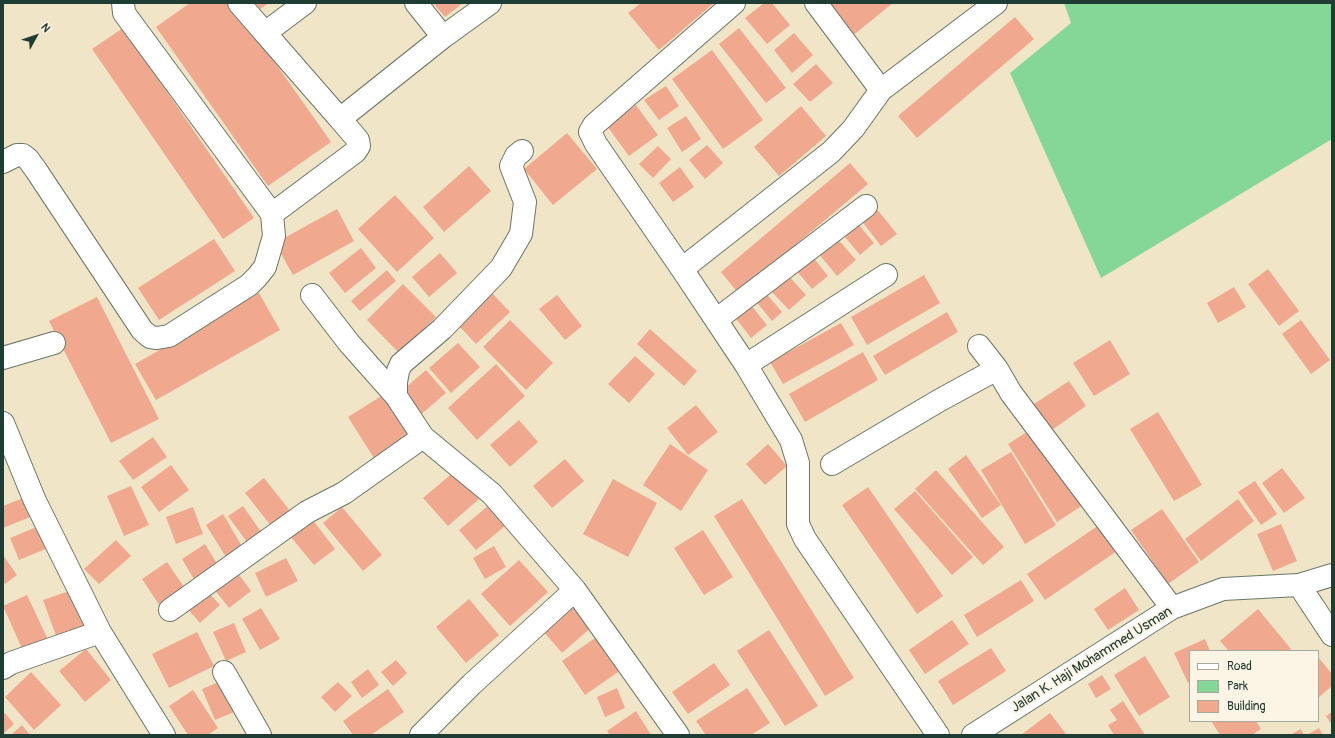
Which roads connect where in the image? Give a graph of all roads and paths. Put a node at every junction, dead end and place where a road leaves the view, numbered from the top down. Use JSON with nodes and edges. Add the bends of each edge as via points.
{"nodes":[{"id":1,"x":123,"y":3,"type":"edge"},
{"id":2,"x":240,"y":3,"type":"edge"},
{"id":3,"x":305,"y":3,"type":"edge"},
{"id":4,"x":416,"y":3,"type":"edge"},
{"id":5,"x":490,"y":3,"type":"edge"},
{"id":6,"x":734,"y":3,"type":"edge"},
{"id":7,"x":816,"y":3,"type":"edge"},
{"id":8,"x":996,"y":3,"type":"edge"},
{"id":9,"x":264,"y":33,"type":"junction"},
{"id":10,"x":443,"y":37,"type":"junction"},
{"id":11,"x":881,"y":90,"type":"junction"},
{"id":12,"x":340,"y":119,"type":"junction"},
{"id":13,"x":522,"y":150,"type":"dead end"},
{"id":14,"x":3,"y":162,"type":"edge"},
{"id":15,"x":866,"y":206,"type":"dead end"},
{"id":16,"x":272,"y":214,"type":"junction"},
{"id":17,"x":682,"y":269,"type":"junction"},
{"id":18,"x":886,"y":275,"type":"dead end"},
{"id":19,"x":312,"y":295,"type":"dead end"},
{"id":20,"x":716,"y":320,"type":"junction"},
{"id":21,"x":54,"y":343,"type":"dead end"},
{"id":22,"x":980,"y":346,"type":"dead end"},
{"id":23,"x":3,"y":358,"type":"edge"},
{"id":24,"x":746,"y":365,"type":"junction"},
{"id":25,"x":997,"y":369,"type":"junction"},
{"id":26,"x":396,"y":396,"type":"junction"},
{"id":27,"x":3,"y":423,"type":"edge"},
{"id":28,"x":423,"y":437,"type":"junction"},
{"id":29,"x":832,"y":464,"type":"dead end"},
{"id":30,"x":1332,"y":576,"type":"edge"},
{"id":31,"x":1299,"y":585,"type":"junction"},
{"id":32,"x":575,"y":590,"type":"junction"},
{"id":33,"x":1172,"y":608,"type":"junction"},
{"id":34,"x":170,"y":610,"type":"dead end"},
{"id":35,"x":100,"y":632,"type":"junction"},
{"id":36,"x":1332,"y":635,"type":"edge"},
{"id":37,"x":3,"y":668,"type":"edge"},
{"id":38,"x":224,"y":672,"type":"dead end"},
{"id":39,"x":164,"y":735,"type":"edge"},
{"id":40,"x":260,"y":735,"type":"edge"},
{"id":41,"x":421,"y":735,"type":"edge"},
{"id":42,"x":678,"y":735,"type":"edge"},
{"id":43,"x":938,"y":735,"type":"edge"},
{"id":44,"x":973,"y":735,"type":"edge"}],
"edges":[{"from":1,"to":16,"type":"street","via":[[124,13]]},
{"from":2,"to":9,"type":"street"},
{"from":3,"to":9,"type":"street"},
{"from":4,"to":10,"type":"street"},
{"from":5,"to":10,"type":"street"},
{"from":6,"to":17,"type":"street","via":[[594,125],[590,132]]},
{"from":7,"to":11,"type":"street"},
{"from":8,"to":11,"type":"street"},
{"from":9,"to":12,"type":"street"},
{"from":10,"to":12,"type":"street"},
{"from":11,"to":17,"type":"street","via":[[853,129],[831,152]]},
{"from":12,"to":16,"type":"street","via":[[358,140],[359,146],[355,152]]},
{"from":13,"to":26,"type":"street","via":[[511,166],[525,202],[521,234],[501,268],[442,329],[401,364],[396,382]]},
{"from":14,"to":16,"type":"street","via":[[17,155],[28,159],[142,330],[150,337],[169,336],[258,277],[265,267],[274,236]]},
{"from":15,"to":20,"type":"street"},
{"from":17,"to":20,"type":"street"},
{"from":18,"to":24,"type":"street"},
{"from":19,"to":26,"type":"street","via":[[349,343]]},
{"from":20,"to":24,"type":"street"},
{"from":21,"to":23,"type":"street"},
{"from":22,"to":25,"type":"street"},
{"from":24,"to":43,"type":"street","via":[[791,440],[798,463],[798,524],[804,540]]},
{"from":25,"to":29,"type":"street"},
{"from":25,"to":33,"type":"street","via":[[1011,393]]},
{"from":26,"to":28,"type":"street"},
{"from":27,"to":35,"type":"street","via":[[35,501]]},
{"from":28,"to":32,"type":"street","via":[[492,494]]},
{"from":28,"to":34,"type":"street","via":[[344,493],[308,512]]},
{"from":30,"to":31,"type":"street","name":"Jalan K. Haji Mohammed Usman"},
{"from":31,"to":33,"type":"street","name":"Jalan K. Haji Mohammed Usman","via":[[1223,589]]},
{"from":31,"to":36,"type":"street"},
{"from":32,"to":41,"type":"street","via":[[472,684]]},
{"from":32,"to":42,"type":"street"},
{"from":33,"to":44,"type":"street","name":"Jalan K. Haji Mohammed Usman"},
{"from":35,"to":37,"type":"street"},
{"from":35,"to":39,"type":"street"},
{"from":38,"to":40,"type":"street"}]}
